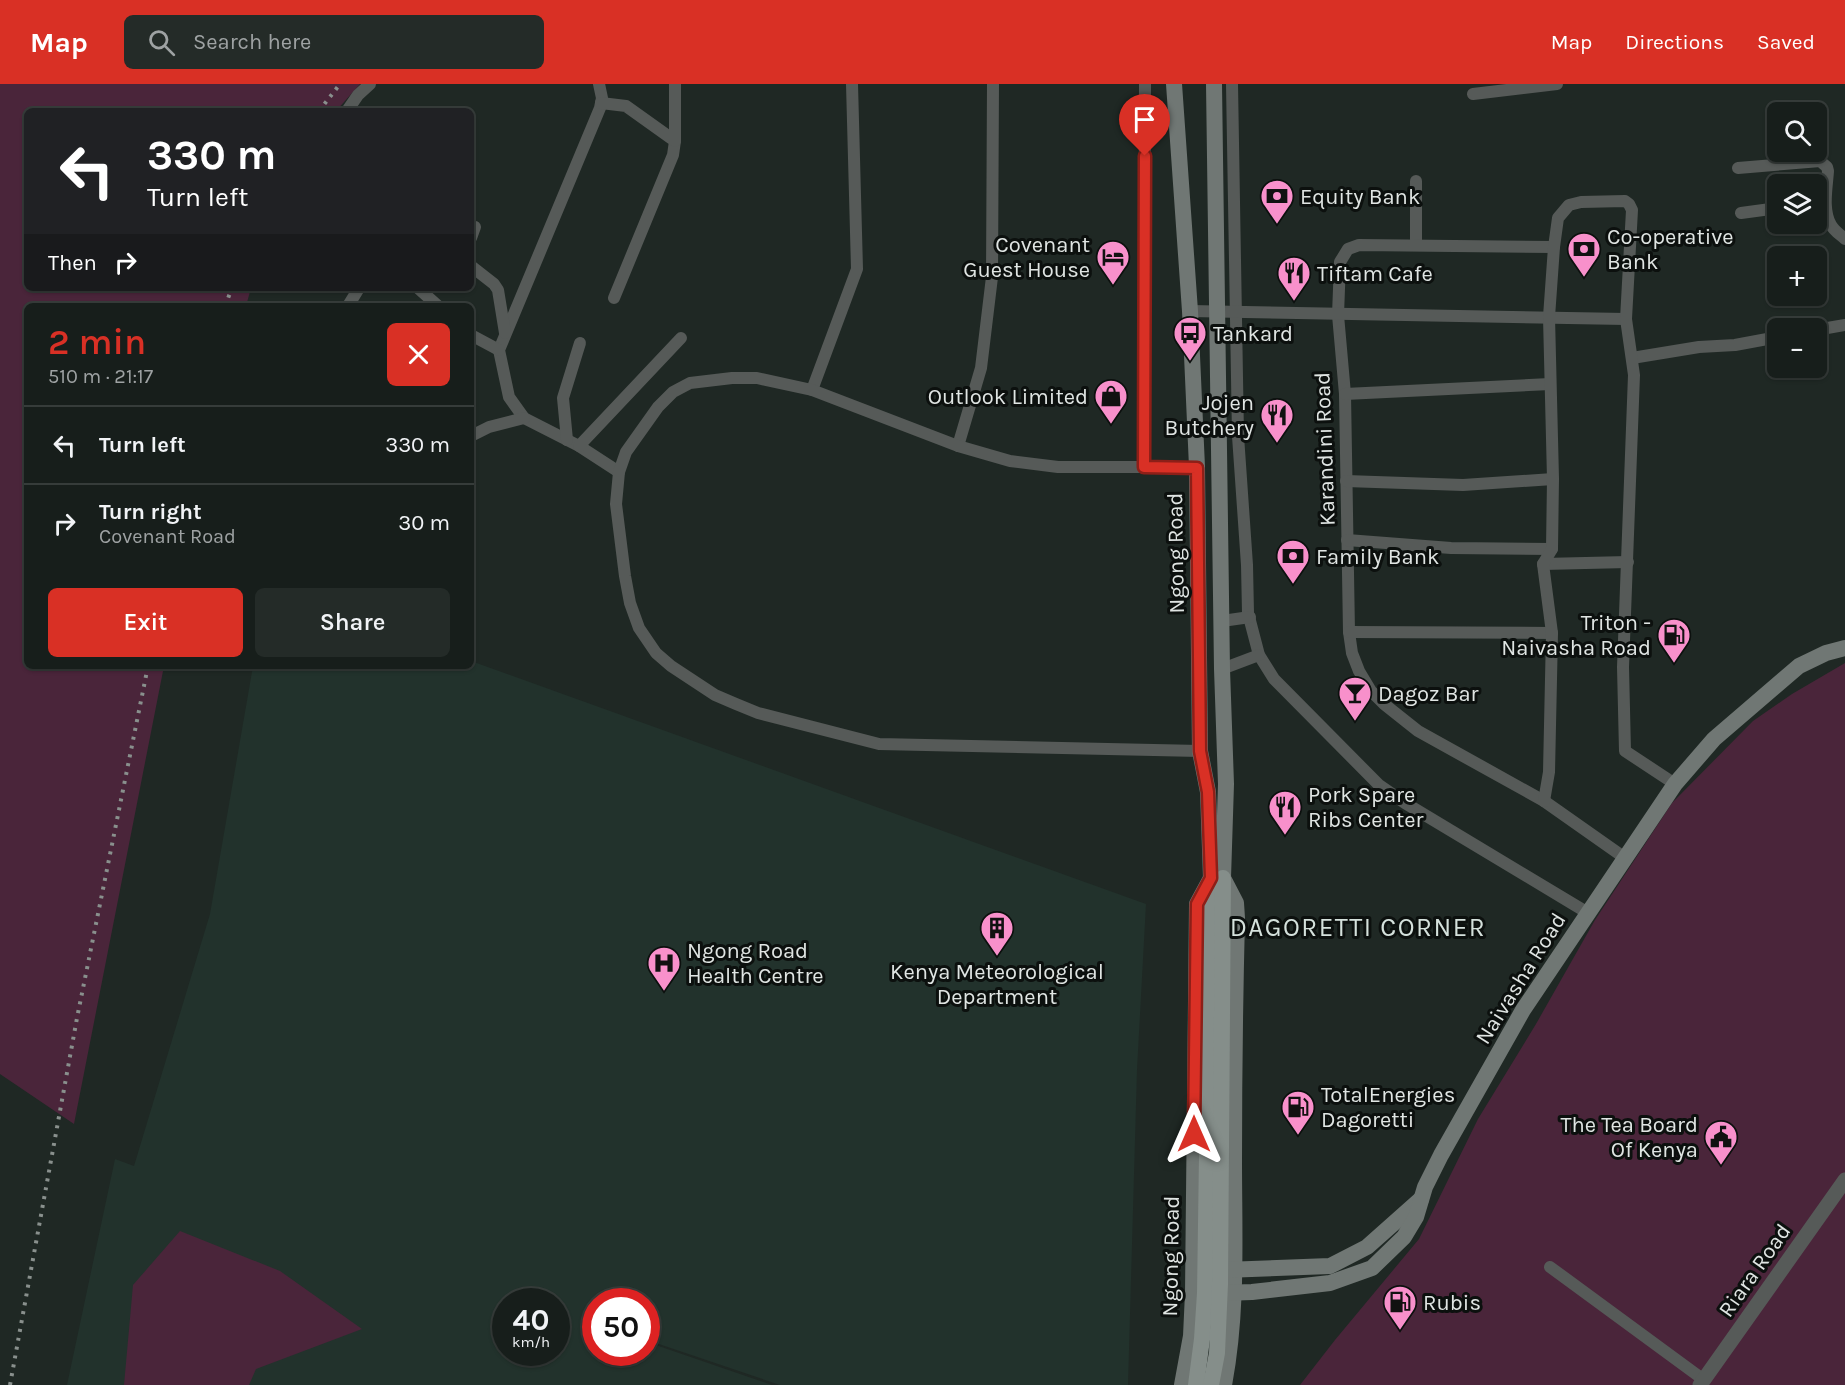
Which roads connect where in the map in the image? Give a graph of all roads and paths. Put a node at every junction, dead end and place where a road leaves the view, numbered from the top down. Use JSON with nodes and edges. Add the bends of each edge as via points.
{"nodes":[{"id":1,"x":370,"y":84,"type":"edge"},
{"id":2,"x":599,"y":84,"type":"edge"},
{"id":3,"x":675,"y":84,"type":"edge"},
{"id":4,"x":852,"y":84,"type":"edge"},
{"id":5,"x":993,"y":84,"type":"edge"},
{"id":6,"x":1145,"y":84,"type":"edge"},
{"id":7,"x":1174,"y":84,"type":"edge"},
{"id":8,"x":1214,"y":84,"type":"edge"},
{"id":9,"x":1232,"y":84,"type":"edge"},
{"id":10,"x":1557,"y":84,"type":"edge"},
{"id":11,"x":1473,"y":94,"type":"dead end"},
{"id":12,"x":601,"y":103,"type":"junction"},
{"id":13,"x":350,"y":108,"type":"edge"},
{"id":14,"x":675,"y":141,"type":"junction"},
{"id":15,"x":1738,"y":168,"type":"dead end"},
{"id":16,"x":1827,"y":175,"type":"edge"},
{"id":17,"x":1416,"y":181,"type":"dead end"},
{"id":18,"x":1767,"y":210,"type":"edge"},
{"id":19,"x":1742,"y":213,"type":"dead end"},
{"id":20,"x":1827,"y":216,"type":"edge"},
{"id":21,"x":1845,"y":239,"type":"edge"},
{"id":22,"x":1416,"y":245,"type":"junction"},
{"id":23,"x":1554,"y":247,"type":"junction"},
{"id":24,"x":474,"y":268,"type":"edge"},
{"id":25,"x":421,"y":291,"type":"edge"},
{"id":26,"x":614,"y":298,"type":"dead end"},
{"id":27,"x":435,"y":303,"type":"edge"},
{"id":28,"x":1236,"y":310,"type":"junction"},
{"id":29,"x":1190,"y":311,"type":"junction"},
{"id":30,"x":1218,"y":311,"type":"junction"},
{"id":31,"x":1338,"y":315,"type":"junction"},
{"id":32,"x":1549,"y":317,"type":"junction"},
{"id":33,"x":1626,"y":319,"type":"junction"},
{"id":34,"x":1845,"y":325,"type":"edge"},
{"id":35,"x":1827,"y":328,"type":"edge"},
{"id":36,"x":505,"y":334,"type":"junction"},
{"id":37,"x":474,"y":337,"type":"edge"},
{"id":38,"x":681,"y":338,"type":"dead end"},
{"id":39,"x":1767,"y":340,"type":"edge"},
{"id":40,"x":580,"y":343,"type":"dead end"},
{"id":41,"x":498,"y":350,"type":"junction"},
{"id":42,"x":1632,"y":358,"type":"junction"},
{"id":43,"x":1550,"y":384,"type":"junction"},
{"id":44,"x":812,"y":390,"type":"junction"},
{"id":45,"x":1345,"y":394,"type":"junction"},
{"id":46,"x":524,"y":418,"type":"junction"},
{"id":47,"x":474,"y":434,"type":"edge"},
{"id":48,"x":567,"y":440,"type":"junction"},
{"id":49,"x":579,"y":446,"type":"junction"},
{"id":50,"x":958,"y":446,"type":"junction"},
{"id":51,"x":1144,"y":467,"type":"junction"},
{"id":52,"x":1197,"y":468,"type":"junction"},
{"id":53,"x":619,"y":472,"type":"junction"},
{"id":54,"x":1553,"y":479,"type":"junction"},
{"id":55,"x":1346,"y":481,"type":"junction"},
{"id":56,"x":1347,"y":540,"type":"junction"},
{"id":57,"x":1552,"y":549,"type":"junction"},
{"id":58,"x":1628,"y":562,"type":"junction"},
{"id":59,"x":1543,"y":564,"type":"junction"},
{"id":60,"x":1250,"y":617,"type":"junction"},
{"id":61,"x":1222,"y":621,"type":"junction"},
{"id":62,"x":1348,"y":632,"type":"junction"},
{"id":63,"x":1552,"y":633,"type":"junction"},
{"id":64,"x":1845,"y":648,"type":"edge"},
{"id":65,"x":1259,"y":655,"type":"junction"},
{"id":66,"x":1222,"y":669,"type":"junction"},
{"id":67,"x":1200,"y":751,"type":"junction"},
{"id":68,"x":1675,"y":784,"type":"junction"},
{"id":69,"x":1544,"y":801,"type":"junction"},
{"id":70,"x":1625,"y":858,"type":"junction"},
{"id":71,"x":1217,"y":878,"type":"junction"},
{"id":72,"x":1588,"y":913,"type":"junction"},
{"id":73,"x":1194,"y":1041,"type":"junction"},
{"id":74,"x":1234,"y":1041,"type":"junction"},
{"id":75,"x":1845,"y":1180,"type":"edge"},
{"id":76,"x":1421,"y":1198,"type":"junction"},
{"id":77,"x":1550,"y":1267,"type":"dead end"},
{"id":78,"x":1199,"y":1268,"type":"junction"},
{"id":79,"x":1236,"y":1270,"type":"junction"},
{"id":80,"x":1199,"y":1293,"type":"junction"},
{"id":81,"x":1234,"y":1293,"type":"junction"},
{"id":82,"x":1702,"y":1382,"type":"edge"},
{"id":83,"x":1182,"y":1385,"type":"edge"},
{"id":84,"x":1196,"y":1385,"type":"edge"},
{"id":85,"x":1211,"y":1385,"type":"edge"},
{"id":86,"x":1224,"y":1385,"type":"edge"}],
"edges":[{"from":1,"to":13,"type":"street"},
{"from":2,"to":12,"type":"street"},
{"from":3,"to":14,"type":"street"},
{"from":4,"to":44,"type":"street","via":[[857,269]]},
{"from":5,"to":50,"type":"street","via":[[992,277],[981,368]]},
{"from":6,"to":51,"type":"street"},
{"from":7,"to":29,"type":"main road","name":"Ngong Road"},
{"from":8,"to":30,"type":"main road","name":"Ngong Road"},
{"from":9,"to":28,"type":"street"},
{"from":10,"to":11,"type":"street"},
{"from":12,"to":14,"type":"street","via":[[626,106]]},
{"from":12,"to":36,"type":"street"},
{"from":14,"to":26,"type":"street","via":[[673,155]]},
{"from":15,"to":16,"type":"street","via":[[1820,160],[1827,167]]},
{"from":17,"to":22,"type":"street"},
{"from":18,"to":19,"type":"street"},
{"from":20,"to":21,"type":"street"},
{"from":22,"to":23,"type":"street","name":"Karandini Road"},
{"from":22,"to":31,"type":"street","name":"Karandini Road","via":[[1359,245],[1348,249],[1340,262]]},
{"from":23,"to":32,"type":"street"},
{"from":23,"to":33,"type":"street","via":[[1558,218],[1569,205],[1617,200],[1629,204],[1632,210]]},
{"from":24,"to":36,"type":"street","via":[[498,290]]},
{"from":25,"to":27,"type":"street"},
{"from":28,"to":30,"type":"street"},
{"from":28,"to":31,"type":"street"},
{"from":28,"to":60,"type":"street","via":[[1238,436]]},
{"from":29,"to":30,"type":"street"},
{"from":29,"to":52,"type":"main road","name":"Ngong Road"},
{"from":30,"to":61,"type":"main road","name":"Ngong Road"},
{"from":31,"to":32,"type":"street"},
{"from":31,"to":45,"type":"street","name":"Karandini Road"},
{"from":32,"to":33,"type":"street"},
{"from":32,"to":43,"type":"street"},
{"from":33,"to":42,"type":"street"},
{"from":34,"to":35,"type":"street"},
{"from":36,"to":41,"type":"street"},
{"from":37,"to":41,"type":"street"},
{"from":38,"to":49,"type":"street"},
{"from":39,"to":42,"type":"street"},
{"from":40,"to":48,"type":"street","via":[[563,398]]},
{"from":41,"to":46,"type":"street","via":[[509,397]]},
{"from":42,"to":58,"type":"street"},
{"from":43,"to":45,"type":"street"},
{"from":43,"to":54,"type":"street"},
{"from":44,"to":50,"type":"street"},
{"from":44,"to":53,"type":"street","via":[[757,378],[690,383],[658,407],[626,452]]},
{"from":45,"to":55,"type":"street","name":"Karandini Road"},
{"from":46,"to":47,"type":"street"},
{"from":46,"to":48,"type":"street"},
{"from":48,"to":49,"type":"street"},
{"from":49,"to":53,"type":"street"},
{"from":50,"to":51,"type":"street","via":[[1033,465]]},
{"from":51,"to":52,"type":"street"},
{"from":52,"to":67,"type":"main road","name":"Ngong Road"},
{"from":53,"to":67,"type":"street","via":[[616,504],[623,566],[639,628],[656,653],[715,696],[758,713],[879,744]]},
{"from":54,"to":55,"type":"street","via":[[1463,485]]},
{"from":54,"to":57,"type":"street"},
{"from":55,"to":56,"type":"street","name":"Karandini Road"},
{"from":56,"to":57,"type":"street","via":[[1451,548]]},
{"from":56,"to":62,"type":"street","name":"Karandini Road"},
{"from":57,"to":59,"type":"street"},
{"from":58,"to":59,"type":"street"},
{"from":58,"to":68,"type":"street","via":[[1623,667],[1625,752]]},
{"from":59,"to":63,"type":"street"},
{"from":60,"to":61,"type":"street"},
{"from":60,"to":65,"type":"street"},
{"from":61,"to":66,"type":"main road","name":"Ngong Road"},
{"from":62,"to":63,"type":"street"},
{"from":62,"to":69,"type":"street","name":"Karandini Road","via":[[1359,670],[1384,704],[1418,731]]},
{"from":63,"to":69,"type":"street","via":[[1549,772]]},
{"from":64,"to":68,"type":"main road","name":"Naivasha Road","via":[[1826,652],[1799,666],[1714,739]]},
{"from":65,"to":66,"type":"street"},
{"from":65,"to":72,"type":"street","via":[[1274,679],[1379,785]]},
{"from":66,"to":71,"type":"main road","name":"Ngong Road","via":[[1226,784]]},
{"from":67,"to":71,"type":"main road","name":"Ngong Road"},
{"from":68,"to":70,"type":"main road","name":"Naivasha Road"},
{"from":69,"to":70,"type":"street","name":"Karandini Road"},
{"from":70,"to":72,"type":"main road","name":"Naivasha Road"},
{"from":71,"to":73,"type":"main road","name":"Ngong Road","via":[[1197,904]]},
{"from":71,"to":74,"type":"main road","name":"Ngong Road","via":[[1236,903]]},
{"from":71,"to":78,"type":"main road","name":"Ngong Road","bridge":true},
{"from":71,"to":85,"type":"main road","name":"Ngong Road","bridge":true,"via":[[1220,1284],[1217,1353]]},
{"from":72,"to":76,"type":"main road","name":"Naivasha Road","via":[[1523,1010]]},
{"from":73,"to":74,"type":"main road"},
{"from":73,"to":78,"type":"main road","name":"Ngong Road"},
{"from":74,"to":79,"type":"main road"},
{"from":75,"to":82,"type":"street","name":"Riara Road"},
{"from":76,"to":79,"type":"main road","via":[[1367,1247],[1330,1266]]},
{"from":76,"to":81,"type":"main road","name":"Naivasha Road","via":[[1404,1238],[1372,1268],[1330,1283]]},
{"from":77,"to":82,"type":"street"},
{"from":78,"to":79,"type":"main road"},
{"from":78,"to":80,"type":"main road","name":"Ngong Road","bridge":true},
{"from":79,"to":81,"type":"main road"},
{"from":80,"to":81,"type":"main road"},
{"from":80,"to":83,"type":"main road","name":"Ngong Road"},
{"from":80,"to":84,"type":"main road","name":"Ngong Road","bridge":true,"via":[[1203,1339]]},
{"from":81,"to":86,"type":"main road"}]}
